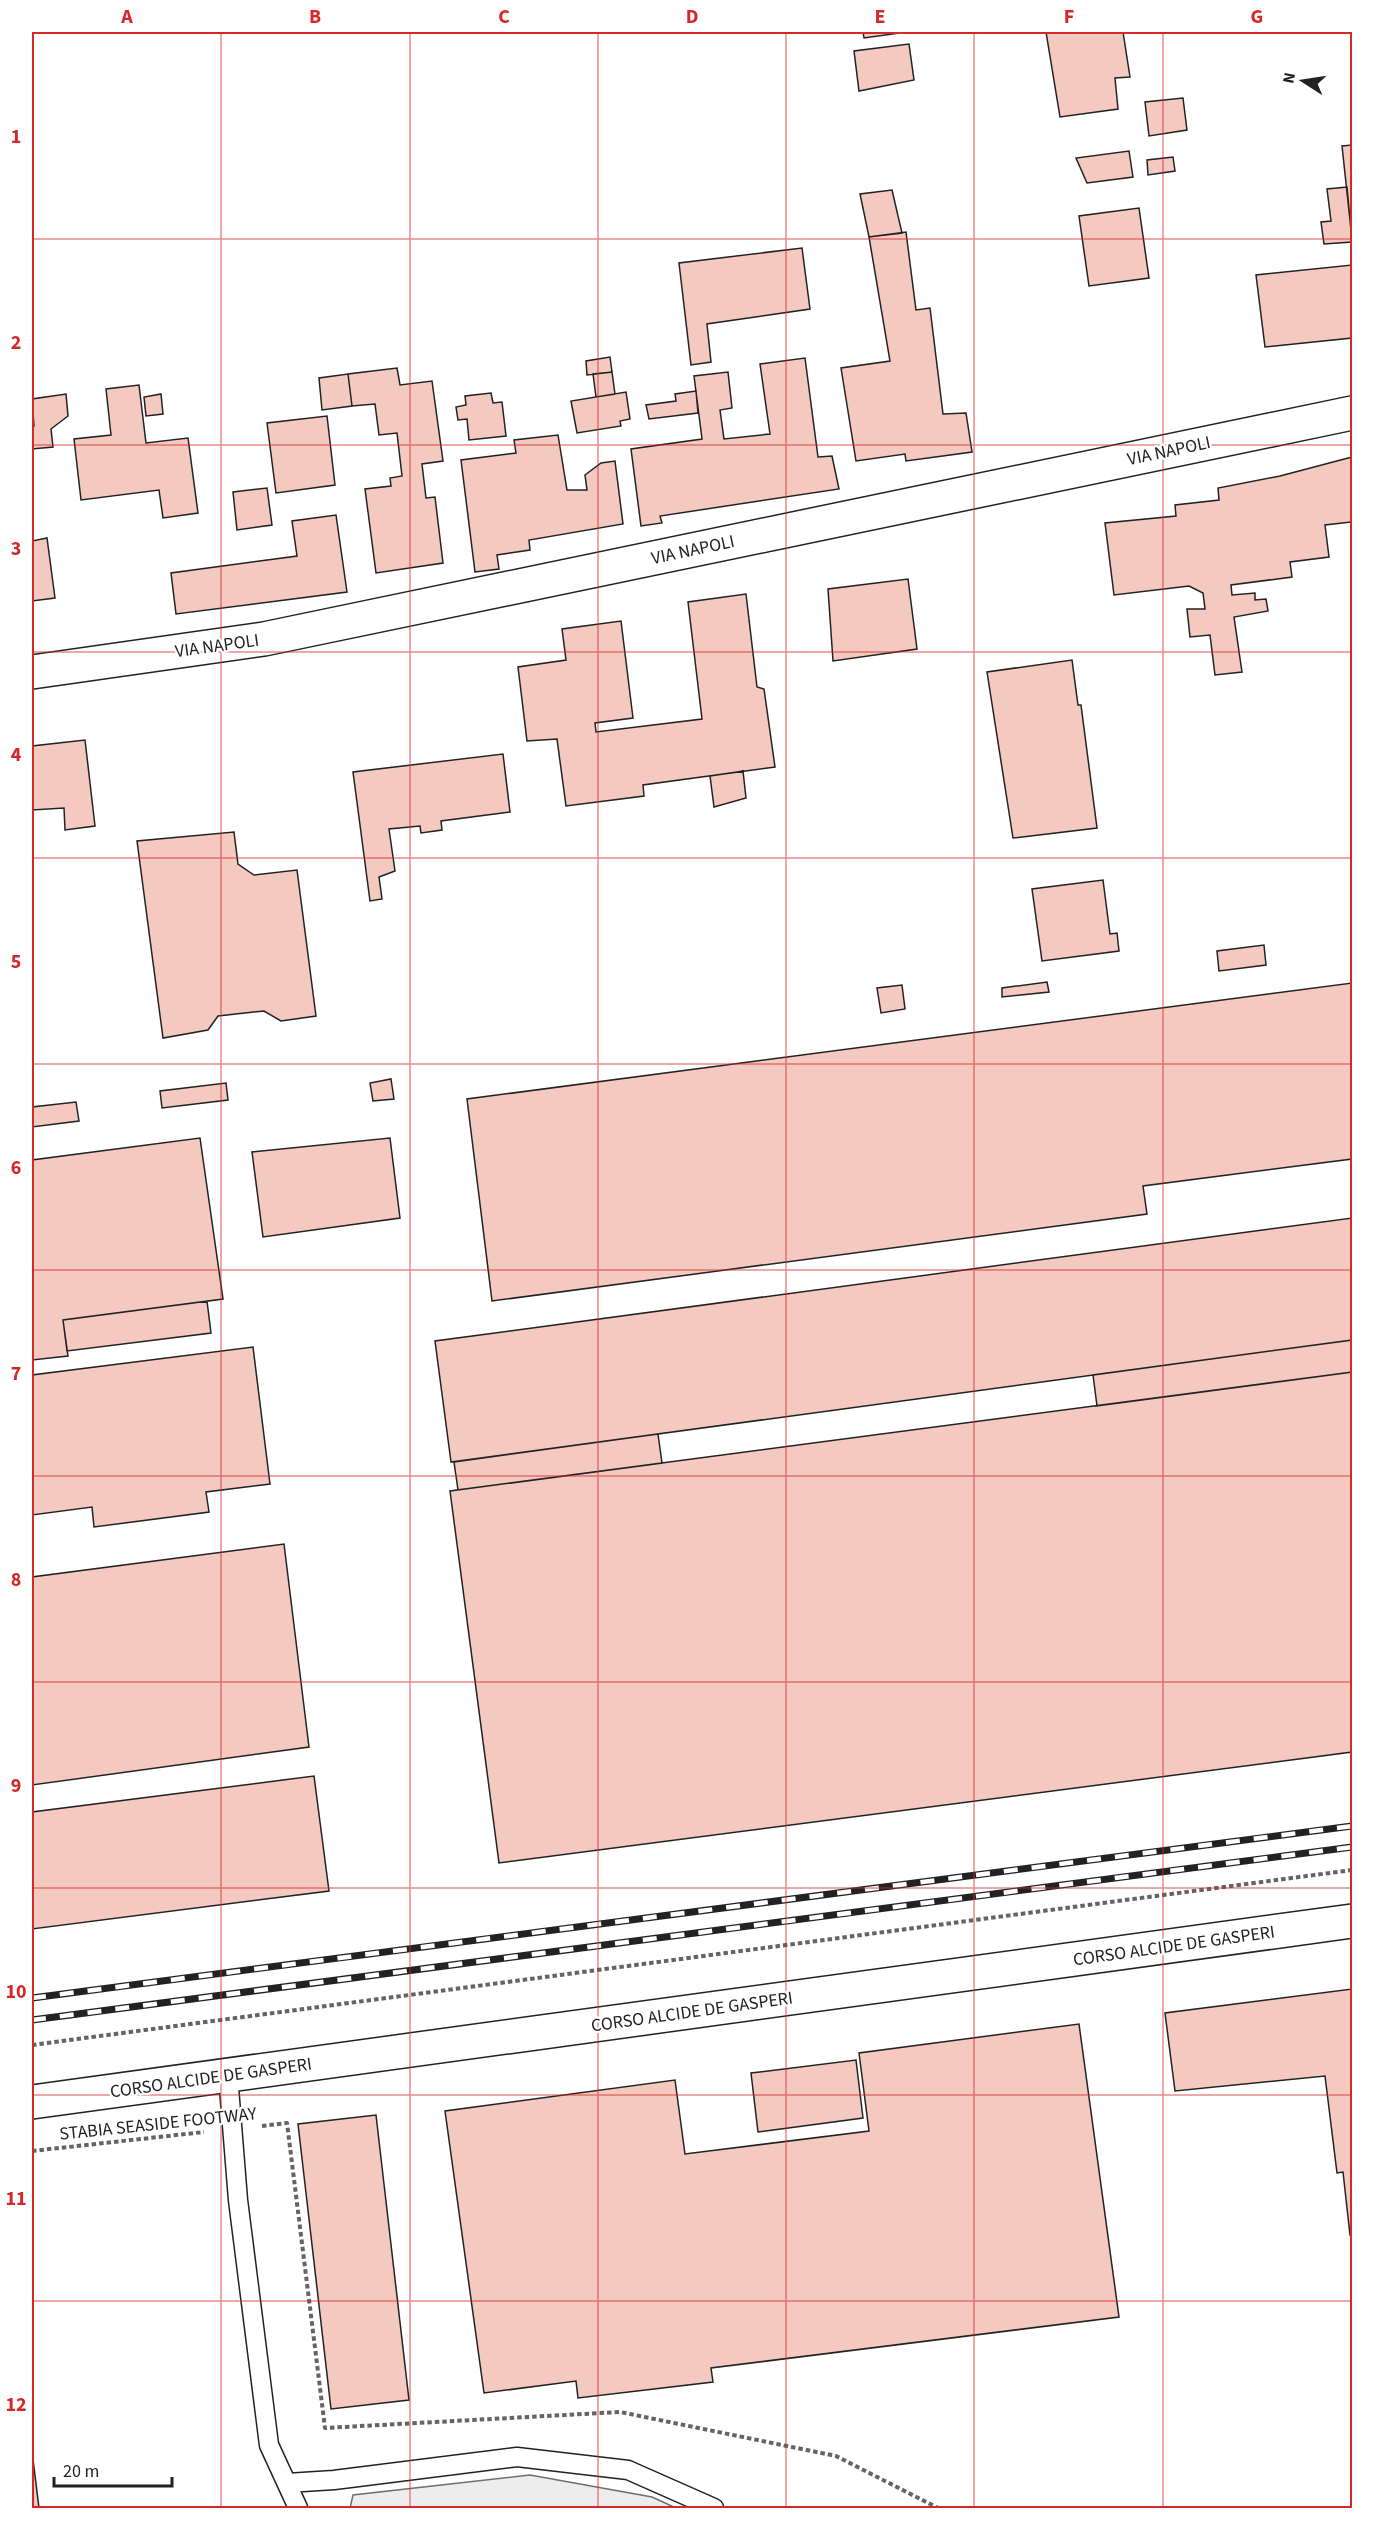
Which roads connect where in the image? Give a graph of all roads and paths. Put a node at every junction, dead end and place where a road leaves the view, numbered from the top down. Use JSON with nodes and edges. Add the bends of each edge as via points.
{"nodes":[{"id":1,"x":1353,"y":413,"type":"edge"},
{"id":2,"x":32,"y":672,"type":"edge"},
{"id":3,"x":1353,"y":1870,"type":"edge"},
{"id":4,"x":1353,"y":1921,"type":"edge"},
{"id":5,"x":32,"y":2045,"type":"edge"},
{"id":6,"x":228,"y":2075,"type":"junction"},
{"id":7,"x":32,"y":2102,"type":"edge"},
{"id":8,"x":232,"y":2129,"type":"junction"},
{"id":9,"x":32,"y":2151,"type":"edge"},
{"id":10,"x":286,"y":2483,"type":"junction"},
{"id":11,"x":298,"y":2508,"type":"edge"},
{"id":12,"x":714,"y":2508,"type":"edge"},
{"id":13,"x":938,"y":2508,"type":"edge"}],
"edges":[{"from":1,"to":2,"type":"street","name":"VIA NAPOLI","via":[[264,639]]},
{"from":3,"to":5,"type":"path"},
{"from":4,"to":6,"type":"street","name":"CORSO ALCIDE DE GASPERI"},
{"from":6,"to":7,"type":"street","name":"CORSO ALCIDE DE GASPERI"},
{"from":6,"to":8,"type":"lane"},
{"from":8,"to":9,"type":"path","name":"STABIA SEASIDE FOOTWAY"},
{"from":8,"to":10,"type":"lane","via":[[269,2445]]},
{"from":8,"to":13,"type":"path","name":"STABIA SEASIDE FOOTWAY","via":[[287,2123],[325,2428],[620,2412],[836,2456]]},
{"from":10,"to":11,"type":"lane"},
{"from":10,"to":12,"type":"lane","via":[[517,2457],[628,2470]]}]}
